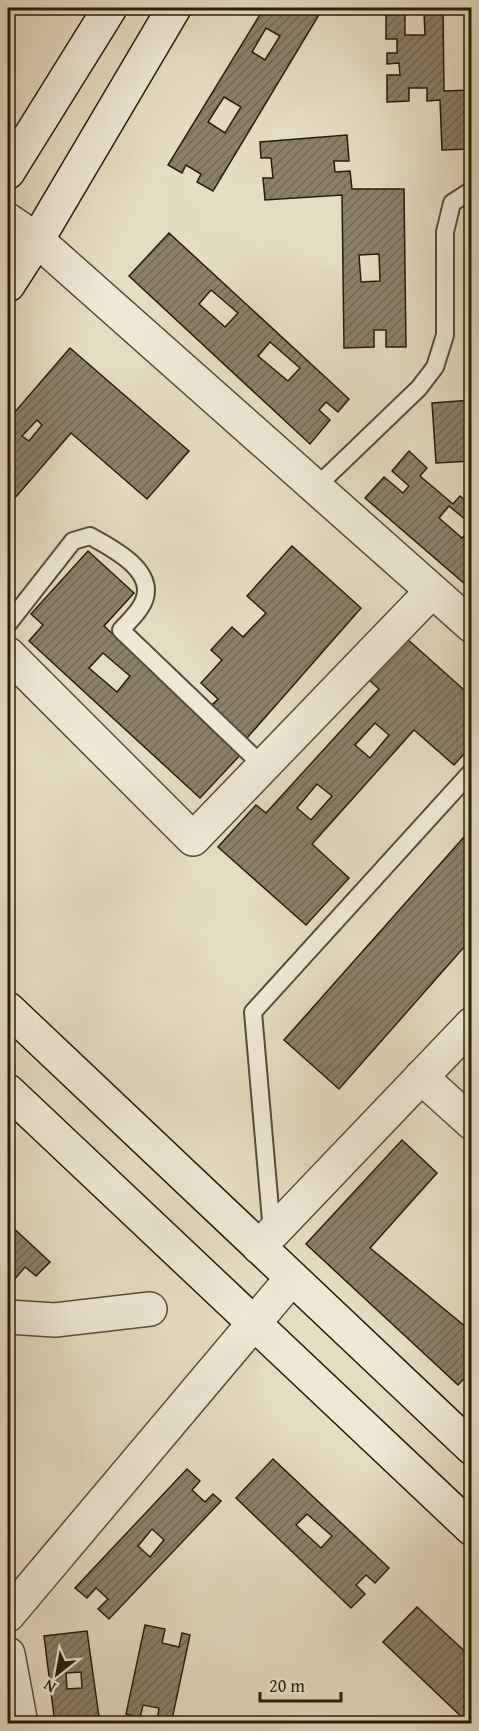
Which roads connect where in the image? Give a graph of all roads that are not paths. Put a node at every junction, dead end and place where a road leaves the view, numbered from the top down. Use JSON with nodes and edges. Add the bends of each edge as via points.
{"nodes":[{"id":1,"x":110,"y":8,"type":"edge"},
{"id":2,"x":174,"y":8,"type":"edge"},
{"id":3,"x":8,"y":172,"type":"edge"},
{"id":4,"x":471,"y":190,"type":"edge"},
{"id":5,"x":8,"y":220,"type":"edge"},
{"id":6,"x":37,"y":240,"type":"junction"},
{"id":7,"x":8,"y":285,"type":"edge"},
{"id":8,"x":316,"y":488,"type":"junction"},
{"id":9,"x":432,"y":591,"type":"junction"},
{"id":10,"x":8,"y":624,"type":"edge"},
{"id":11,"x":471,"y":626,"type":"edge"},
{"id":12,"x":8,"y":654,"type":"edge"},
{"id":13,"x":263,"y":766,"type":"junction"},
{"id":14,"x":471,"y":771,"type":"edge"},
{"id":15,"x":8,"y":1010,"type":"edge"},
{"id":16,"x":471,"y":1024,"type":"edge"},
{"id":17,"x":421,"y":1077,"type":"junction"},
{"id":18,"x":8,"y":1090,"type":"edge"},
{"id":19,"x":471,"y":1123,"type":"edge"},
{"id":20,"x":265,"y":1240,"type":"junction"},
{"id":21,"x":292,"y":1278,"type":"junction"},
{"id":22,"x":150,"y":1309,"type":"dead end"},
{"id":23,"x":8,"y":1317,"type":"edge"},
{"id":24,"x":254,"y":1323,"type":"junction"},
{"id":25,"x":471,"y":1448,"type":"edge"},
{"id":26,"x":471,"y":1529,"type":"edge"},
{"id":27,"x":8,"y":1615,"type":"edge"},
{"id":28,"x":8,"y":1654,"type":"edge"},
{"id":29,"x":21,"y":1724,"type":"edge"}],
"edges":[{"from":1,"to":3,"type":"street"},
{"from":2,"to":6,"type":"street"},
{"from":4,"to":8,"type":"lane","via":[[453,203],[445,232],[445,335],[435,367],[419,388]]},
{"from":5,"to":6,"type":"street"},
{"from":6,"to":7,"type":"street"},
{"from":6,"to":8,"type":"street"},
{"from":8,"to":9,"type":"street"},
{"from":9,"to":11,"type":"street"},
{"from":9,"to":13,"type":"street"},
{"from":10,"to":13,"type":"lane","via":[[73,541],[90,536],[116,549],[140,571],[146,590],[141,607],[121,630]]},
{"from":12,"to":13,"type":"street","via":[[193,838]]},
{"from":14,"to":20,"type":"lane","via":[[253,1012]]},
{"from":15,"to":20,"type":"street"},
{"from":16,"to":17,"type":"street"},
{"from":17,"to":19,"type":"street"},
{"from":17,"to":20,"type":"street"},
{"from":18,"to":24,"type":"street"},
{"from":20,"to":21,"type":"street"},
{"from":21,"to":24,"type":"street"},
{"from":21,"to":25,"type":"street"},
{"from":22,"to":23,"type":"street","via":[[55,1320]]},
{"from":24,"to":26,"type":"street"},
{"from":24,"to":27,"type":"street"},
{"from":28,"to":29,"type":"street"}]}
